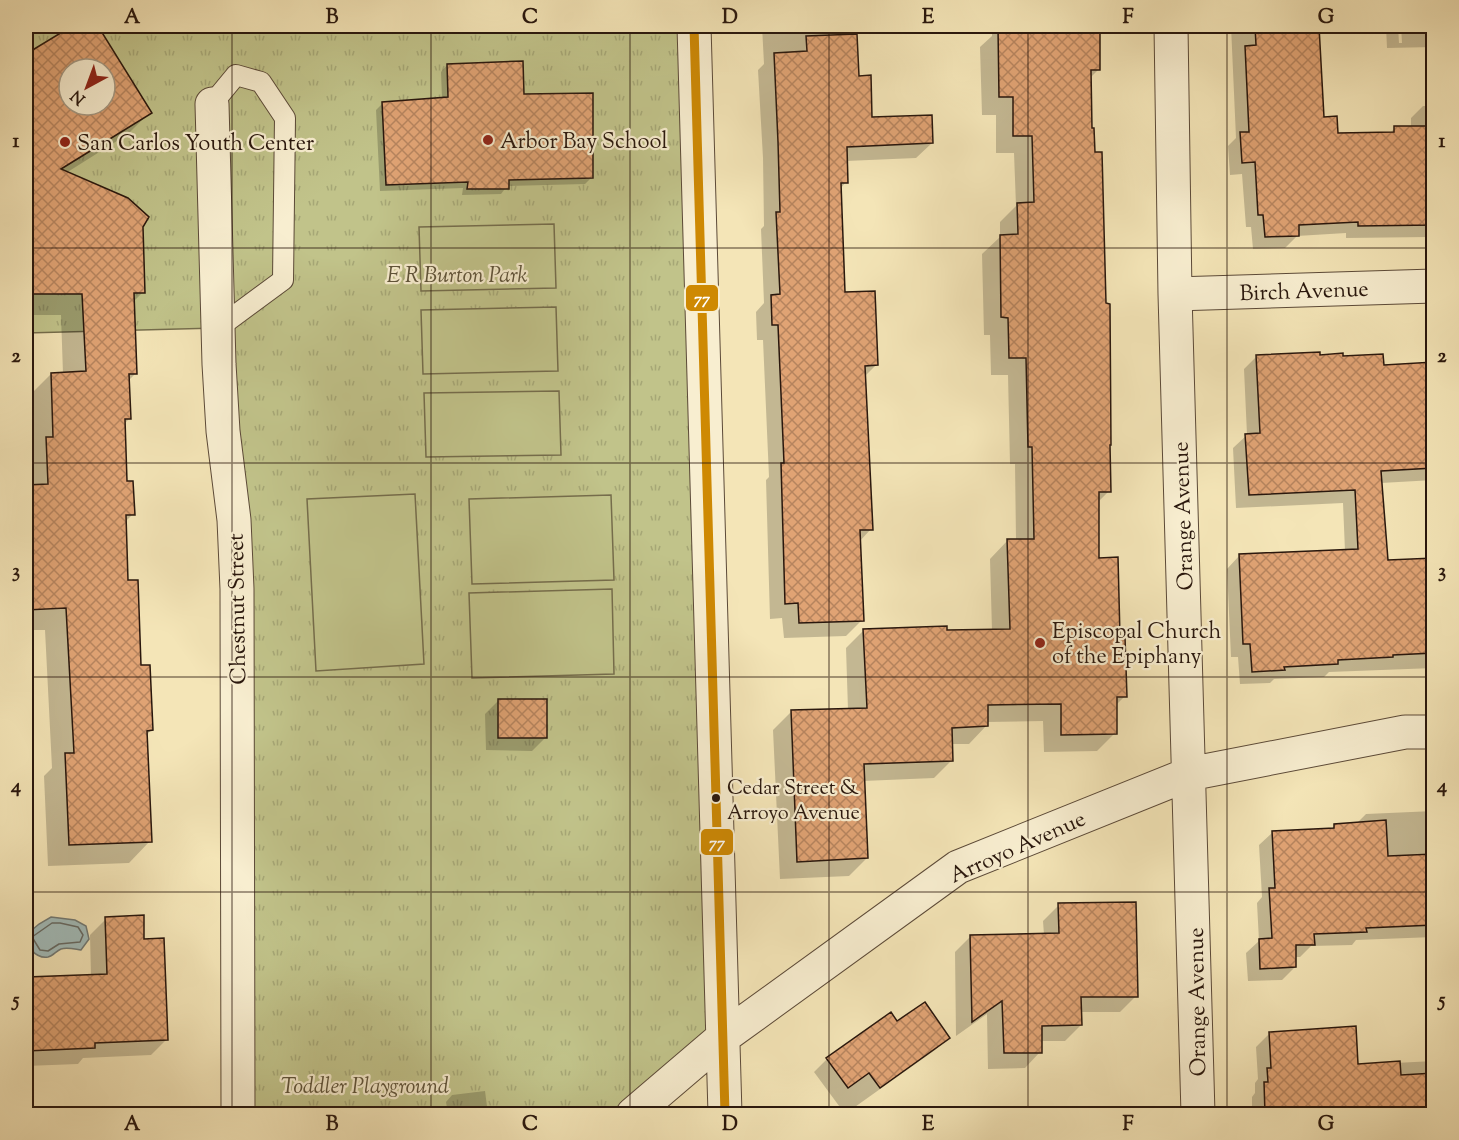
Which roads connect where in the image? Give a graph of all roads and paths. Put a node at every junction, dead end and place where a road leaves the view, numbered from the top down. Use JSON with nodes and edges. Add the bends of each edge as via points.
{"nodes":[{"id":1,"x":694,"y":26,"type":"edge"},
{"id":2,"x":1171,"y":26,"type":"edge"},
{"id":3,"x":212,"y":104,"type":"joint"},
{"id":4,"x":1434,"y":286,"type":"edge"},
{"id":5,"x":1175,"y":294,"type":"junction"},
{"id":6,"x":218,"y":328,"type":"junction"},
{"id":7,"x":1434,"y":732,"type":"edge"},
{"id":8,"x":1189,"y":774,"type":"junction"},
{"id":9,"x":722,"y":1038,"type":"junction"},
{"id":10,"x":238,"y":1114,"type":"edge"},
{"id":11,"x":633,"y":1114,"type":"edge"},
{"id":12,"x":725,"y":1114,"type":"edge"},
{"id":13,"x":1198,"y":1114,"type":"edge"}],
"edges":[{"from":1,"to":9,"type":"street"},
{"from":2,"to":5,"type":"street","name":"Orange Avenue"},
{"from":3,"to":6,"type":"street","name":"Chestnut Street"},
{"from":3,"to":6,"type":"lane","via":[[236,75],[261,82],[285,118],[283,280]]},
{"from":4,"to":5,"type":"street","name":"Birch Avenue"},
{"from":5,"to":8,"type":"street","name":"Orange Avenue"},
{"from":6,"to":10,"type":"street","name":"Chestnut Street","via":[[237,589]]},
{"from":7,"to":8,"type":"street","name":"Arroyo Avenue","via":[[1405,732]]},
{"from":8,"to":9,"type":"street","name":"Arroyo Avenue","via":[[958,867]]},
{"from":8,"to":13,"type":"street","name":"Orange Avenue"},
{"from":9,"to":11,"type":"street","name":"Arroyo Avenue"},
{"from":9,"to":12,"type":"street"}]}
